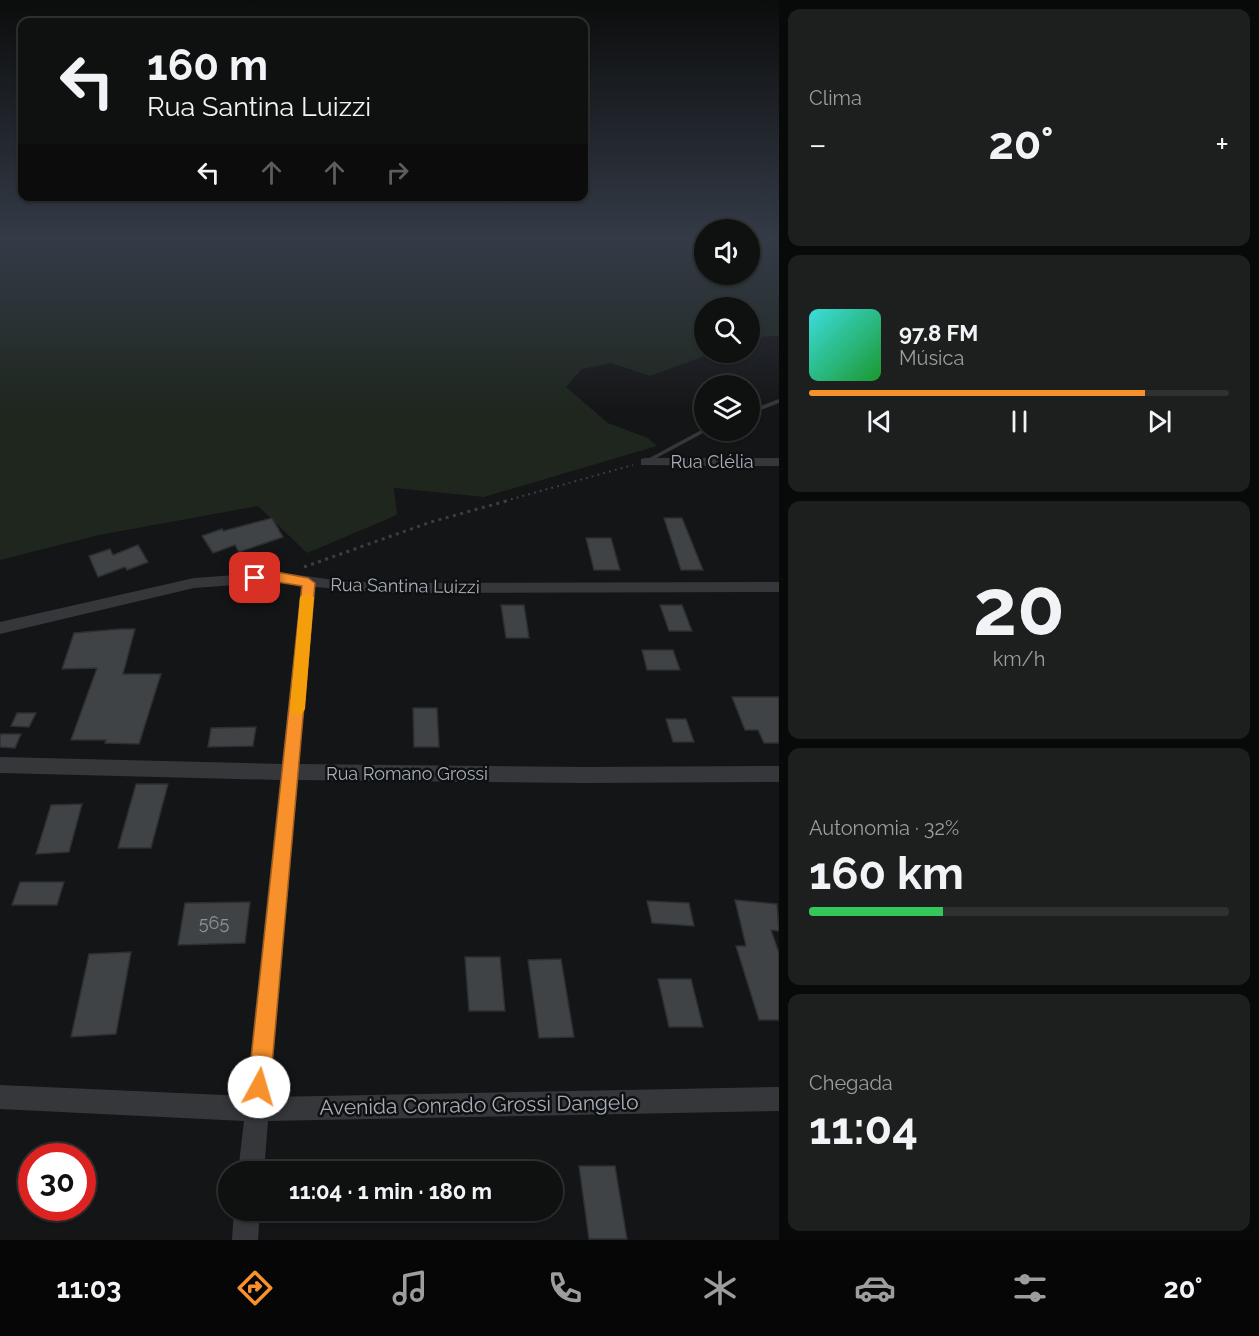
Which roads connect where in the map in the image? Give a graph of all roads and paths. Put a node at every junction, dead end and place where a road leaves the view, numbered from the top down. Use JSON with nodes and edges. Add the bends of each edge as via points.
{"nodes":[{"id":1,"x":779,"y":401,"type":"edge"},
{"id":2,"x":760,"y":408,"type":"edge"},
{"id":3,"x":694,"y":436,"type":"edge"},
{"id":4,"x":645,"y":462,"type":"junction"},
{"id":5,"x":779,"y":462,"type":"edge"},
{"id":6,"x":277,"y":577,"type":"junction"},
{"id":7,"x":308,"y":583,"type":"junction"},
{"id":8,"x":779,"y":587,"type":"edge"},
{"id":9,"x":0,"y":628,"type":"edge"},
{"id":10,"x":0,"y":765,"type":"edge"},
{"id":11,"x":291,"y":773,"type":"junction"},
{"id":12,"x":779,"y":774,"type":"edge"},
{"id":13,"x":0,"y":1097,"type":"edge"},
{"id":14,"x":779,"y":1099,"type":"edge"},
{"id":15,"x":257,"y":1109,"type":"junction"},
{"id":16,"x":252,"y":1161,"type":"edge"},
{"id":17,"x":247,"y":1221,"type":"edge"},
{"id":18,"x":245,"y":1240,"type":"edge"}],
"edges":[{"from":1,"to":2,"type":"lane"},
{"from":3,"to":4,"type":"lane"},
{"from":4,"to":5,"type":"street","name":"Rua Clélia"},
{"from":4,"to":6,"type":"path","via":[[431,522]]},
{"from":6,"to":7,"type":"street","name":"Rua Santina Luizzi"},
{"from":6,"to":9,"type":"street","name":"Rua Santina Luizzi","via":[[194,583]]},
{"from":7,"to":8,"type":"street","name":"Rua Santina Luizzi","via":[[387,588]]},
{"from":7,"to":11,"type":"street"},
{"from":10,"to":11,"type":"street","name":"Rua Romano Grossi"},
{"from":11,"to":12,"type":"street","name":"Rua Romano Grossi"},
{"from":11,"to":15,"type":"street"},
{"from":13,"to":15,"type":"street","name":"Avenida Conrado Grossi Dangelo"},
{"from":14,"to":15,"type":"street","name":"Avenida Conrado Grossi Dangelo"},
{"from":15,"to":16,"type":"street"},
{"from":17,"to":18,"type":"street"}]}
